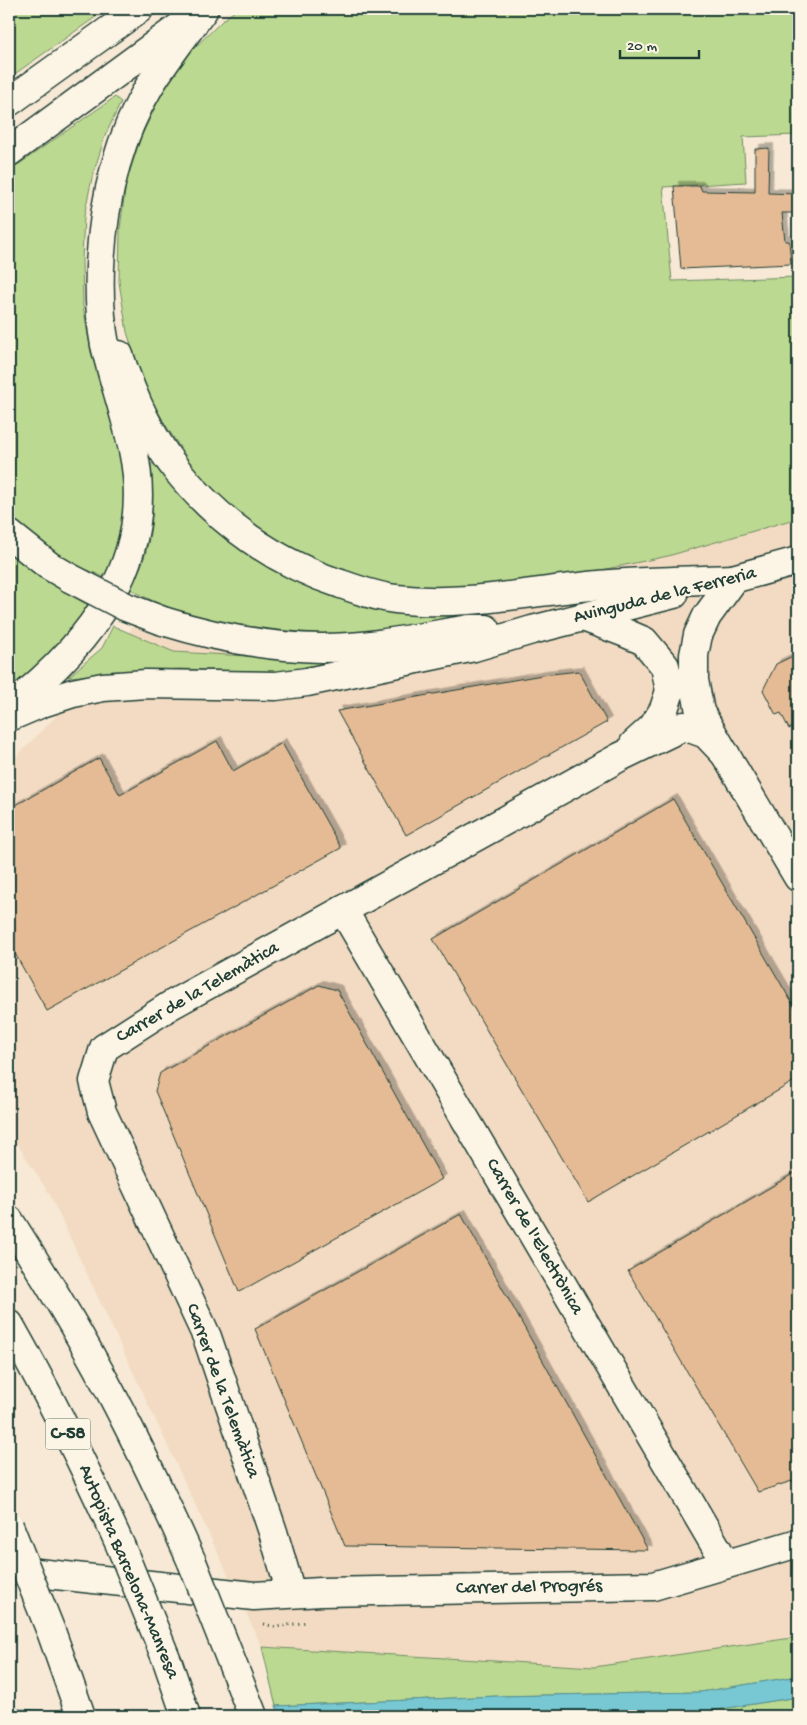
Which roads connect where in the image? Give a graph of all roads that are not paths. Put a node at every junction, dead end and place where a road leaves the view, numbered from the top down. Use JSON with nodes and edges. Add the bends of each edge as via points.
{"nodes":[{"id":1,"x":139,"y":9,"type":"edge"},
{"id":2,"x":204,"y":9,"type":"edge"},
{"id":3,"x":9,"y":102,"type":"edge"},
{"id":4,"x":9,"y":152,"type":"edge"},
{"id":5,"x":100,"y":268,"type":"junction"},
{"id":6,"x":9,"y":534,"type":"edge"},
{"id":7,"x":798,"y":561,"type":"edge"},
{"id":8,"x":734,"y":579,"type":"junction"},
{"id":9,"x":583,"y":617,"type":"junction"},
{"id":10,"x":532,"y":630,"type":"junction"},
{"id":11,"x":9,"y":708,"type":"edge"},
{"id":12,"x":9,"y":717,"type":"edge"},
{"id":13,"x":726,"y":755,"type":"junction"},
{"id":14,"x":620,"y":757,"type":"junction"},
{"id":15,"x":798,"y":877,"type":"edge"},
{"id":16,"x":343,"y":910,"type":"junction"},
{"id":17,"x":9,"y":1220,"type":"edge"},
{"id":18,"x":9,"y":1324,"type":"edge"},
{"id":19,"x":9,"y":1526,"type":"edge"},
{"id":20,"x":798,"y":1543,"type":"edge"},
{"id":21,"x":726,"y":1564,"type":"junction"},
{"id":22,"x":9,"y":1570,"type":"edge"},
{"id":23,"x":291,"y":1593,"type":"junction"},
{"id":24,"x":81,"y":1716,"type":"edge"},
{"id":25,"x":186,"y":1716,"type":"edge"},
{"id":26,"x":252,"y":1716,"type":"edge"}],
"edges":[{"from":1,"to":3,"type":"main road"},
{"from":2,"to":4,"type":"main road"},
{"from":2,"to":5,"type":"main road","via":[[150,84],[119,150],[103,222]]},
{"from":5,"to":8,"type":"main road","via":[[108,320],[125,374],[142,414],[176,470],[241,533],[294,565],[323,578],[395,599],[435,601],[483,600],[574,588]]},
{"from":5,"to":11,"type":"main road","via":[[100,308],[106,345],[138,479],[134,534],[118,584],[100,616],[77,646]]},
{"from":6,"to":10,"type":"main road","bridge":true,"via":[[48,565],[126,607],[197,632],[238,640],[322,648],[360,646],[469,629]]},
{"from":7,"to":8,"type":"main road","name":"Avinguda de la Ferreria"},
{"from":8,"to":9,"type":"main road","name":"Avinguda de la Ferreria"},
{"from":8,"to":13,"type":"main road","via":[[707,616],[698,635],[694,655],[694,680],[700,712]]},
{"from":9,"to":10,"type":"main road","name":"Avinguda de la Ferreria"},
{"from":9,"to":14,"type":"main road","via":[[644,641],[665,666],[670,691],[664,709],[653,727]]},
{"from":10,"to":12,"type":"main road","via":[[474,647],[307,682],[276,686],[146,684],[103,687],[73,693]]},
{"from":13,"to":14,"type":"main road","via":[[706,734],[684,726]]},
{"from":13,"to":15,"type":"main road"},
{"from":14,"to":16,"type":"main road","name":"Carrer de la Telemàtica"},
{"from":16,"to":21,"type":"main road","name":"Carrer de l'Electrònica"},
{"from":16,"to":23,"type":"main road","name":"Carrer de la Telemàtica","via":[[171,1005],[104,1048],[94,1081],[102,1112],[207,1337]]},
{"from":17,"to":26,"type":"main road","bridge":true,"via":[[83,1343],[128,1427],[192,1562]]},
{"from":18,"to":25,"type":"main road","name":"Autopista Barcelona-Manresa","number":"C-58","bridge":true,"via":[[87,1471],[121,1546]]},
{"from":19,"to":24,"type":"main road","bridge":true},
{"from":20,"to":21,"type":"main road","name":"Carrer del Progrés"},
{"from":21,"to":23,"type":"main road","name":"Carrer del Progrés","via":[[653,1586]]},
{"from":22,"to":23,"type":"main road","name":"Carrer del Progrés","via":[[254,1596]]}]}
